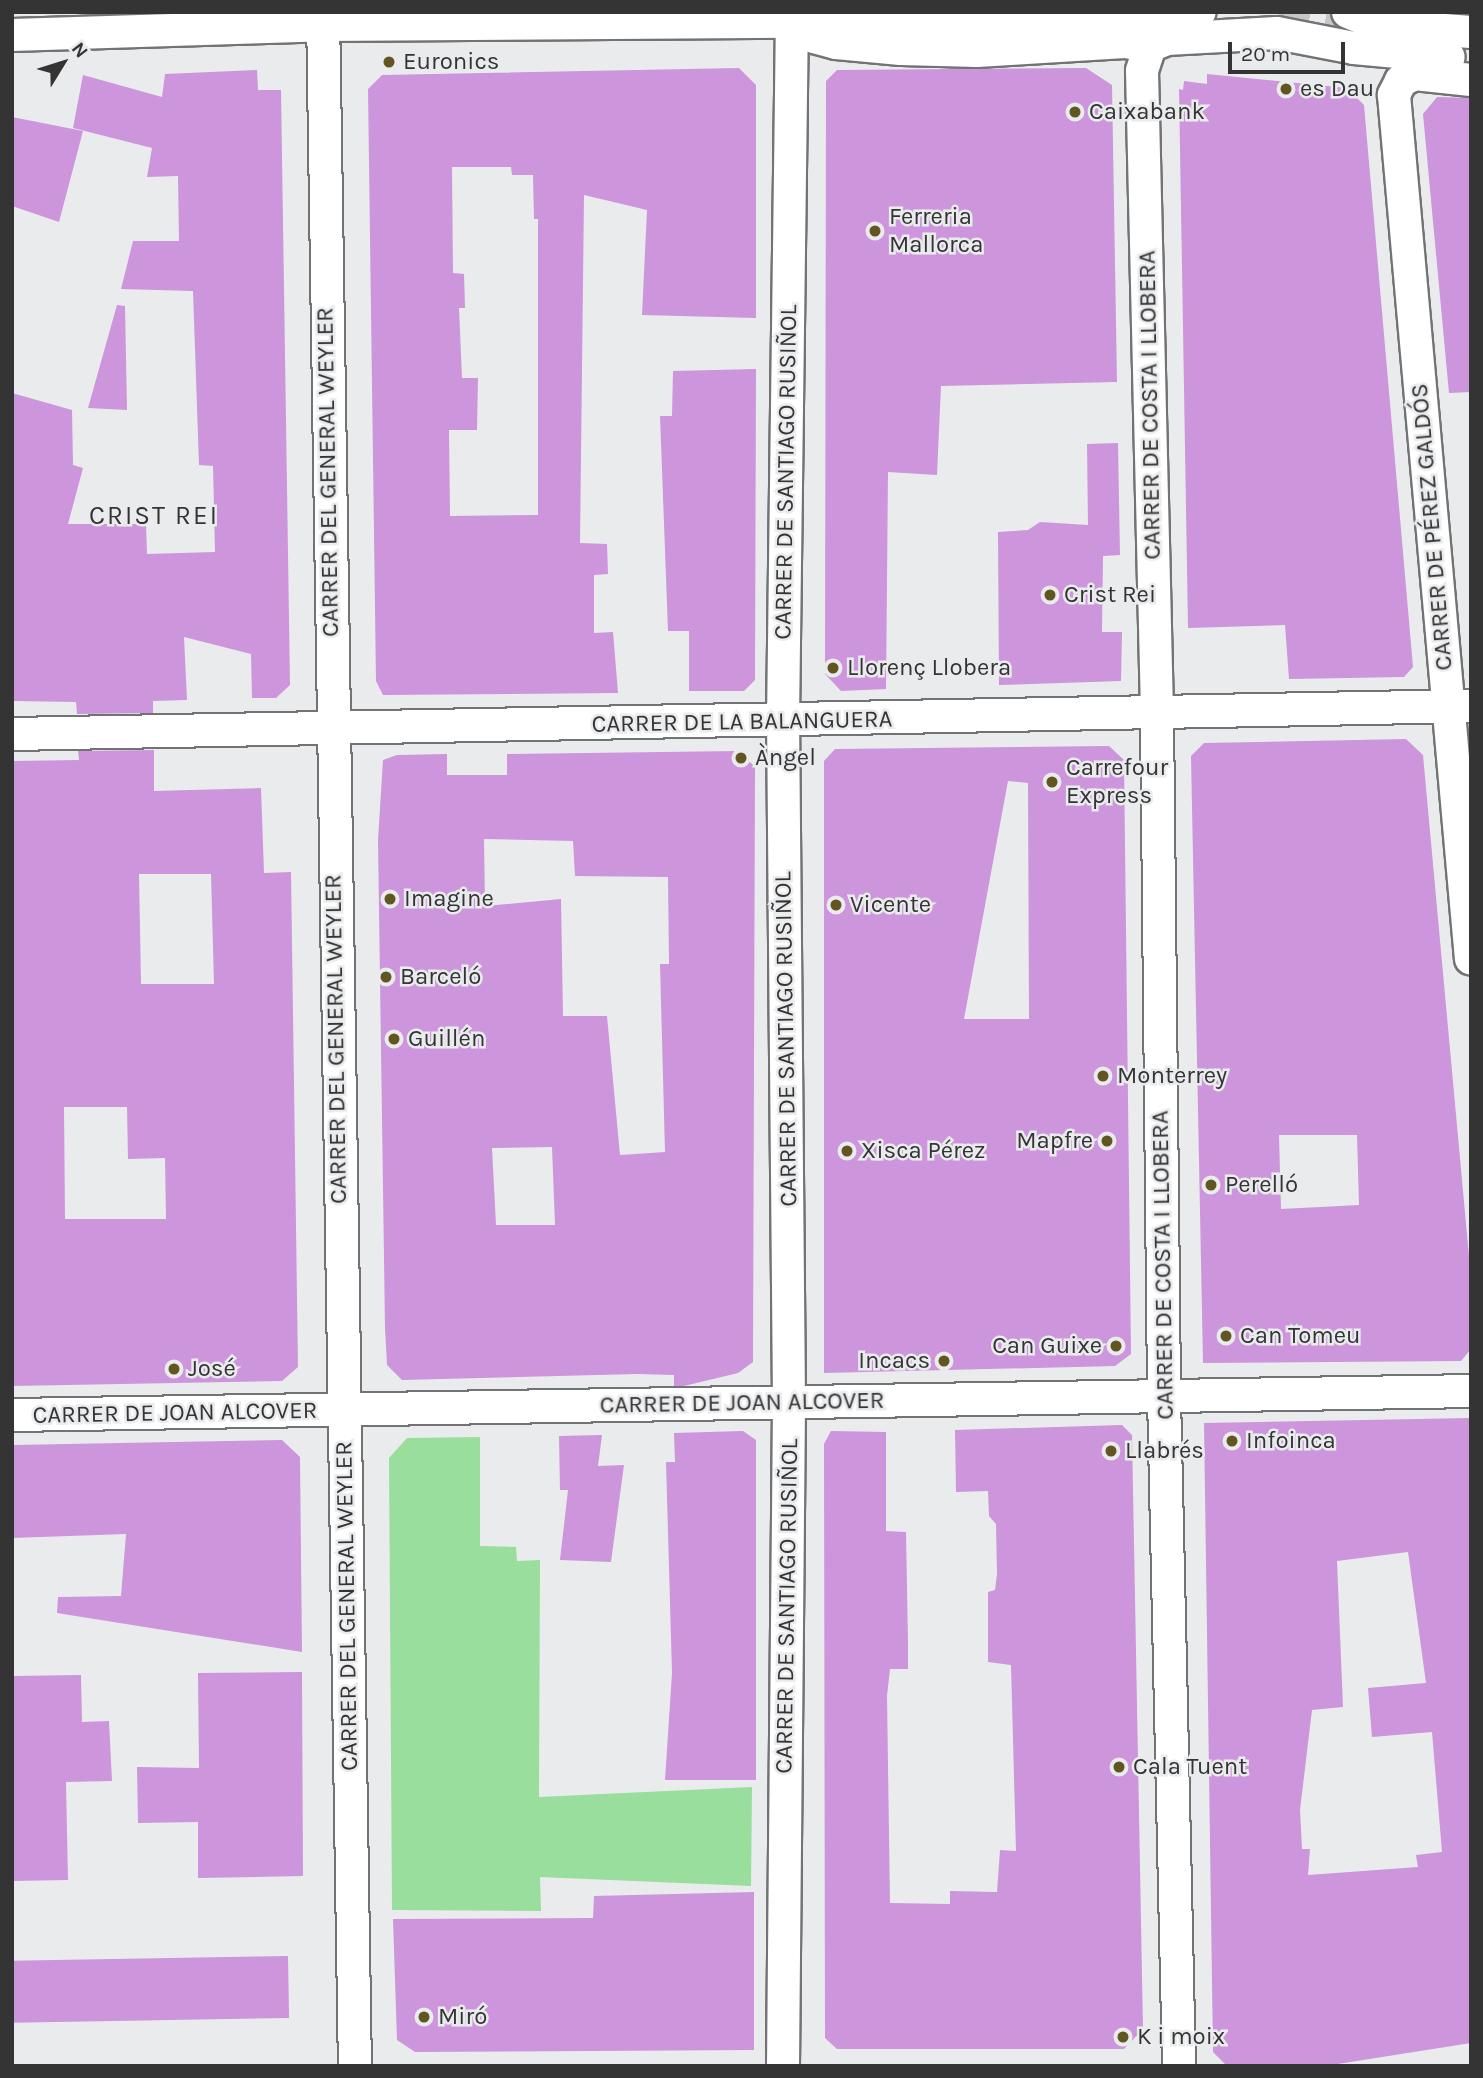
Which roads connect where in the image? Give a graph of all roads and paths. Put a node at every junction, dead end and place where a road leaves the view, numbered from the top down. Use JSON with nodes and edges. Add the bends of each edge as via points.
{"nodes":[{"id":1,"x":1200,"y":12,"type":"edge"},
{"id":2,"x":1348,"y":12,"type":"tunnel mouth"},
{"id":3,"x":851,"y":14,"type":"edge"},
{"id":4,"x":792,"y":17,"type":"edge"},
{"id":5,"x":323,"y":19,"type":"edge"},
{"id":6,"x":1288,"y":23,"type":"edge"},
{"id":7,"x":1471,"y":32,"type":"edge"},
{"id":8,"x":12,"y":35,"type":"edge"},
{"id":9,"x":1150,"y":46,"type":"junction"},
{"id":10,"x":1471,"y":59,"type":"edge"},
{"id":11,"x":1471,"y":80,"type":"edge"},
{"id":12,"x":1459,"y":706,"type":"edge"},
{"id":13,"x":1157,"y":712,"type":"junction"},
{"id":14,"x":782,"y":721,"type":"junction"},
{"id":15,"x":331,"y":730,"type":"junction"},
{"id":16,"x":12,"y":734,"type":"edge"},
{"id":17,"x":1471,"y":959,"type":"edge"},
{"id":18,"x":1471,"y":1391,"type":"edge"},
{"id":19,"x":1164,"y":1396,"type":"junction"},
{"id":20,"x":789,"y":1402,"type":"junction"},
{"id":21,"x":343,"y":1410,"type":"junction"},
{"id":22,"x":12,"y":1416,"type":"edge"},
{"id":23,"x":355,"y":2066,"type":"edge"},
{"id":24,"x":783,"y":2066,"type":"edge"},
{"id":25,"x":1179,"y":2066,"type":"edge"}],
"edges":[{"from":1,"to":3,"type":"street","via":[[981,26]]},
{"from":2,"to":7,"type":"street","via":[[1380,25]]},
{"from":3,"to":4,"type":"street"},
{"from":4,"to":5,"type":"street"},
{"from":4,"to":9,"type":"street","via":[[814,37],[901,49],[977,51],[1125,42]]},
{"from":4,"to":14,"type":"street","name":"CARRER DE SANTIAGO RUSIÑOL"},
{"from":5,"to":8,"type":"street"},
{"from":5,"to":15,"type":"street","name":"CARRER DEL GENERAL WEYLER"},
{"from":6,"to":9,"type":"street","via":[[1167,39]]},
{"from":6,"to":10,"type":"street","via":[[1354,48]]},
{"from":9,"to":13,"type":"street","name":"CARRER DE COSTA I LLOBERA","via":[[1142,71]]},
{"from":11,"to":12,"type":"street","name":"CARRER DE PÉREZ GALDÓS","via":[[1413,74],[1401,80],[1394,95]]},
{"from":12,"to":13,"type":"street","name":"CARRER DE LA BALANGUERA"},
{"from":12,"to":17,"type":"street","name":"CARRER DE PÉREZ GALDÓS"},
{"from":13,"to":14,"type":"street","name":"CARRER DE LA BALANGUERA"},
{"from":13,"to":19,"type":"street","name":"CARRER DE COSTA I LLOBERA"},
{"from":14,"to":15,"type":"street","name":"CARRER DE LA BALANGUERA"},
{"from":14,"to":20,"type":"street","name":"CARRER DE SANTIAGO RUSIÑOL"},
{"from":15,"to":16,"type":"street","name":"CARRER DE LA BALANGUERA"},
{"from":15,"to":21,"type":"street","name":"CARRER DEL GENERAL WEYLER"},
{"from":18,"to":19,"type":"street","name":"CARRER DE JOAN ALCOVER"},
{"from":19,"to":20,"type":"street","name":"CARRER DE JOAN ALCOVER"},
{"from":19,"to":25,"type":"street","name":"CARRER DE COSTA I LLOBERA"},
{"from":20,"to":21,"type":"street","name":"CARRER DE JOAN ALCOVER"},
{"from":20,"to":24,"type":"street","name":"CARRER DE SANTIAGO RUSIÑOL"},
{"from":21,"to":22,"type":"street","name":"CARRER DE JOAN ALCOVER"},
{"from":21,"to":23,"type":"street","name":"CARRER DEL GENERAL WEYLER"}]}
